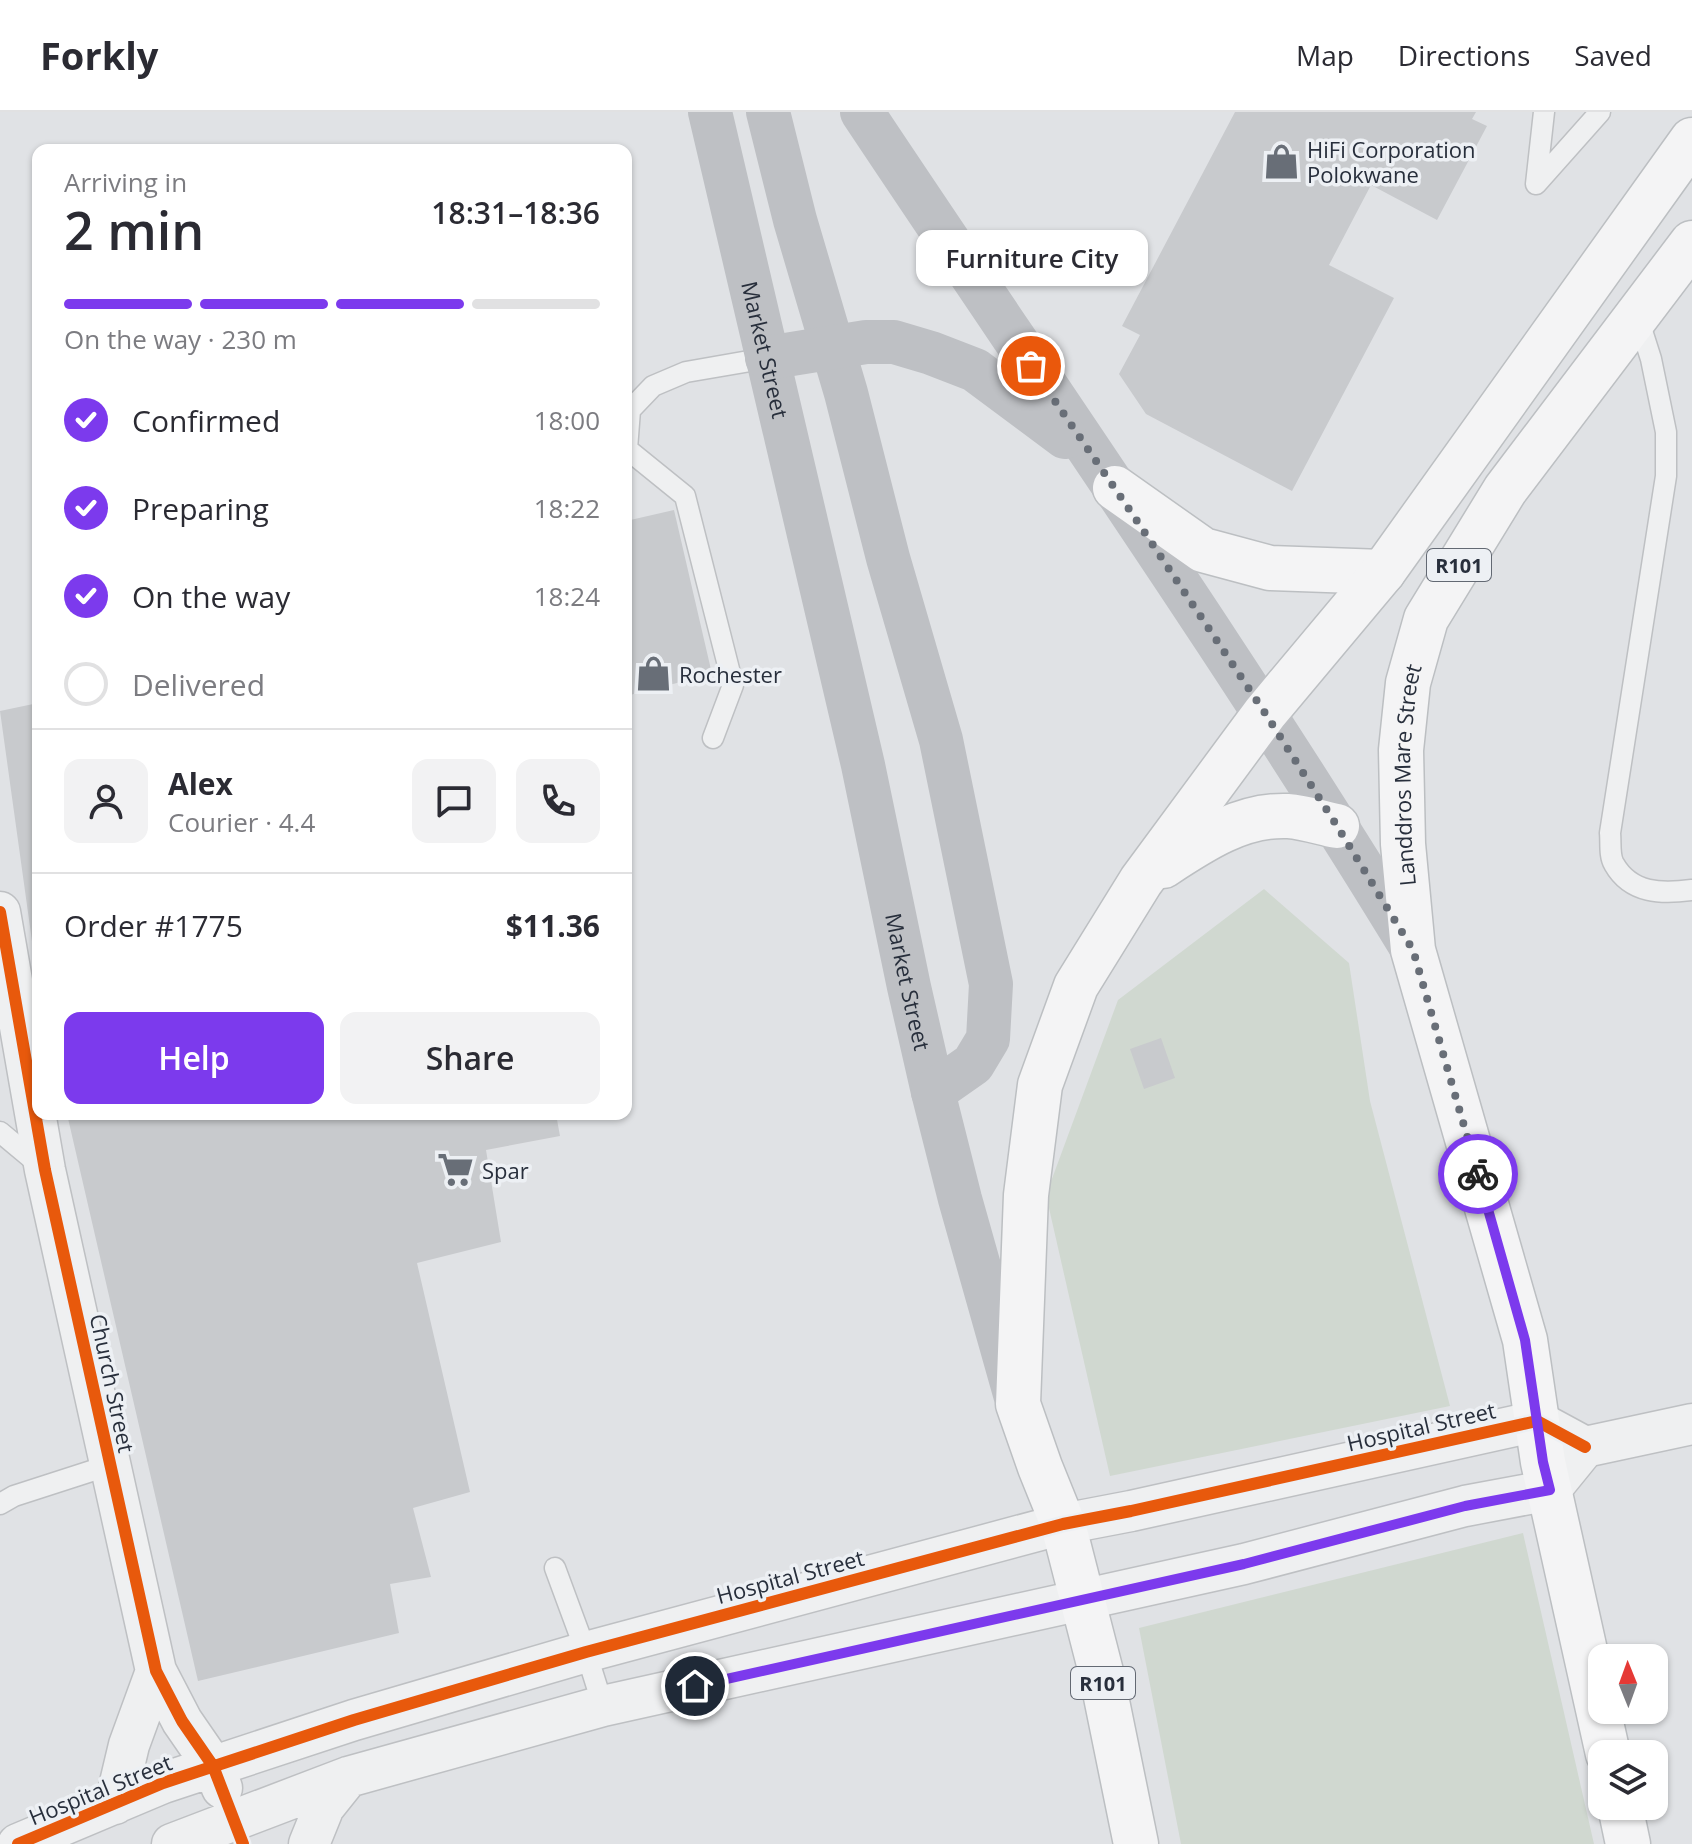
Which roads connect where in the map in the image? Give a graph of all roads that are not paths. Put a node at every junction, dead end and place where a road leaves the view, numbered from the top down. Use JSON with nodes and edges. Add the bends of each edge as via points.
{"nodes":[{"id":1,"x":710,"y":112,"type":"edge"},
{"id":2,"x":768,"y":112,"type":"edge"},
{"id":3,"x":862,"y":112,"type":"edge"},
{"id":4,"x":1544,"y":112,"type":"edge"},
{"id":5,"x":1600,"y":112,"type":"edge"},
{"id":6,"x":1692,"y":140,"type":"edge"},
{"id":7,"x":1692,"y":243,"type":"edge"},
{"id":8,"x":1637,"y":315,"type":"junction"},
{"id":9,"x":831,"y":346,"type":"junction"},
{"id":10,"x":767,"y":358,"type":"junction"},
{"id":11,"x":632,"y":407,"type":"edge"},
{"id":12,"x":632,"y":454,"type":"edge"},
{"id":13,"x":1105,"y":474,"type":"junction"},
{"id":14,"x":1383,"y":572,"type":"junction"},
{"id":15,"x":1265,"y":713,"type":"junction"},
{"id":16,"x":713,"y":738,"type":"dead end"},
{"id":17,"x":1337,"y":826,"type":"junction"},
{"id":18,"x":1141,"y":881,"type":"junction"},
{"id":19,"x":1692,"y":890,"type":"edge"},
{"id":20,"x":0,"y":912,"type":"edge"},
{"id":21,"x":1413,"y":950,"type":"junction"},
{"id":22,"x":933,"y":1092,"type":"junction"},
{"id":23,"x":32,"y":1095,"type":"edge"},
{"id":24,"x":36,"y":1120,"type":"edge"},
{"id":25,"x":0,"y":1132,"type":"edge"},
{"id":26,"x":45,"y":1170,"type":"junction"},
{"id":27,"x":1018,"y":1404,"type":"junction"},
{"id":28,"x":1537,"y":1421,"type":"junction"},
{"id":29,"x":1692,"y":1424,"type":"edge"},
{"id":30,"x":1585,"y":1447,"type":"junction"},
{"id":31,"x":110,"y":1465,"type":"junction"},
{"id":32,"x":1550,"y":1490,"type":"junction"},
{"id":33,"x":0,"y":1504,"type":"edge"},
{"id":34,"x":1063,"y":1524,"type":"junction"},
{"id":35,"x":555,"y":1568,"type":"dead end"},
{"id":36,"x":1081,"y":1600,"type":"junction"},
{"id":37,"x":586,"y":1652,"type":"junction"},
{"id":38,"x":156,"y":1671,"type":"junction"},
{"id":39,"x":603,"y":1706,"type":"junction"},
{"id":40,"x":1605,"y":1740,"type":"edge"},
{"id":41,"x":213,"y":1766,"type":"junction"},
{"id":42,"x":348,"y":1777,"type":"junction"},
{"id":43,"x":115,"y":1804,"type":"junction"},
{"id":44,"x":1623,"y":1820,"type":"edge"},
{"id":45,"x":239,"y":1832,"type":"edge"},
{"id":46,"x":18,"y":1844,"type":"edge"},
{"id":47,"x":172,"y":1844,"type":"edge"},
{"id":48,"x":309,"y":1844,"type":"edge"},
{"id":49,"x":1136,"y":1844,"type":"edge"},
{"id":50,"x":1628,"y":1844,"type":"edge"}],
"edges":[{"from":1,"to":10,"type":"main road","name":"Market Street"},
{"from":2,"to":9,"type":"main road"},
{"from":3,"to":13,"type":"main road"},
{"from":4,"to":5,"type":"lane","via":[[1536,184]]},
{"from":6,"to":14,"type":"main road","number":"R101"},
{"from":7,"to":8,"type":"main road","name":"Landdros Mare Street","number":"R101"},
{"from":8,"to":19,"type":"lane","via":[[1666,432],[1666,476],[1610,833],[1612,862],[1632,885],[1663,894]]},
{"from":8,"to":21,"type":"main road","name":"Landdros Mare Street","number":"R101","via":[[1505,490],[1426,619],[1408,683],[1401,750]]},
{"from":9,"to":10,"type":"main road"},
{"from":9,"to":13,"type":"main road","via":[[894,342],[975,370]]},
{"from":9,"to":22,"type":"main road","via":[[941,740],[991,984],[988,1039],[973,1064]]},
{"from":10,"to":11,"type":"lane","via":[[686,372],[653,386]]},
{"from":10,"to":22,"type":"main road","name":"Market Street"},
{"from":12,"to":16,"type":"lane","via":[[685,496],[733,685]]},
{"from":13,"to":14,"type":"main road","via":[[1203,550],[1270,568]]},
{"from":13,"to":15,"type":"main road"},
{"from":14,"to":15,"type":"main road","number":"R101"},
{"from":15,"to":17,"type":"main road"},
{"from":15,"to":18,"type":"main road","number":"R101"},
{"from":17,"to":18,"type":"main road","via":[[1288,816],[1249,820],[1203,839]]},
{"from":17,"to":21,"type":"main road"},
{"from":18,"to":27,"type":"main road","number":"R101","via":[[1076,986],[1040,1085],[1026,1195]]},
{"from":20,"to":23,"type":"street","name":"Church Street"},
{"from":21,"to":28,"type":"main road","name":"Landdros Mare Street","number":"R101","via":[[1525,1340]]},
{"from":22,"to":27,"type":"main road","name":"Market Street"},
{"from":24,"to":26,"type":"street","name":"Church Street"},
{"from":25,"to":26,"type":"lane"},
{"from":26,"to":31,"type":"street","name":"Church Street"},
{"from":27,"to":34,"type":"main road","name":"Market Street","number":"R101"},
{"from":28,"to":30,"type":"street"},
{"from":28,"to":32,"type":"main road","name":"Landdros Mare Street","number":"R101"},
{"from":28,"to":34,"type":"street","name":"Hospital Street"},
{"from":29,"to":30,"type":"street"},
{"from":30,"to":32,"type":"street"},
{"from":31,"to":33,"type":"lane"},
{"from":31,"to":38,"type":"street","name":"Church Street"},
{"from":32,"to":36,"type":"street"},
{"from":32,"to":40,"type":"main road","name":"Landdros Mare Street","number":"R101"},
{"from":34,"to":36,"type":"main road","name":"Market Street","number":"R101"},
{"from":34,"to":37,"type":"street","name":"Hospital Street"},
{"from":35,"to":37,"type":"lane"},
{"from":36,"to":39,"type":"street"},
{"from":36,"to":49,"type":"main road","name":"Market Street","number":"R101"},
{"from":37,"to":39,"type":"lane"},
{"from":37,"to":41,"type":"street","name":"Hospital Street"},
{"from":38,"to":41,"type":"street","name":"Church Street"},
{"from":38,"to":43,"type":"street","via":[[129,1745]]},
{"from":39,"to":42,"type":"street"},
{"from":41,"to":43,"type":"street","name":"Hospital Street"},
{"from":41,"to":45,"type":"street","name":"Church Street"},
{"from":42,"to":45,"type":"street"},
{"from":42,"to":48,"type":"street","via":[[324,1807]]},
{"from":43,"to":46,"type":"street","name":"Hospital Street"},
{"from":44,"to":50,"type":"main road"},
{"from":45,"to":47,"type":"street"}]}
